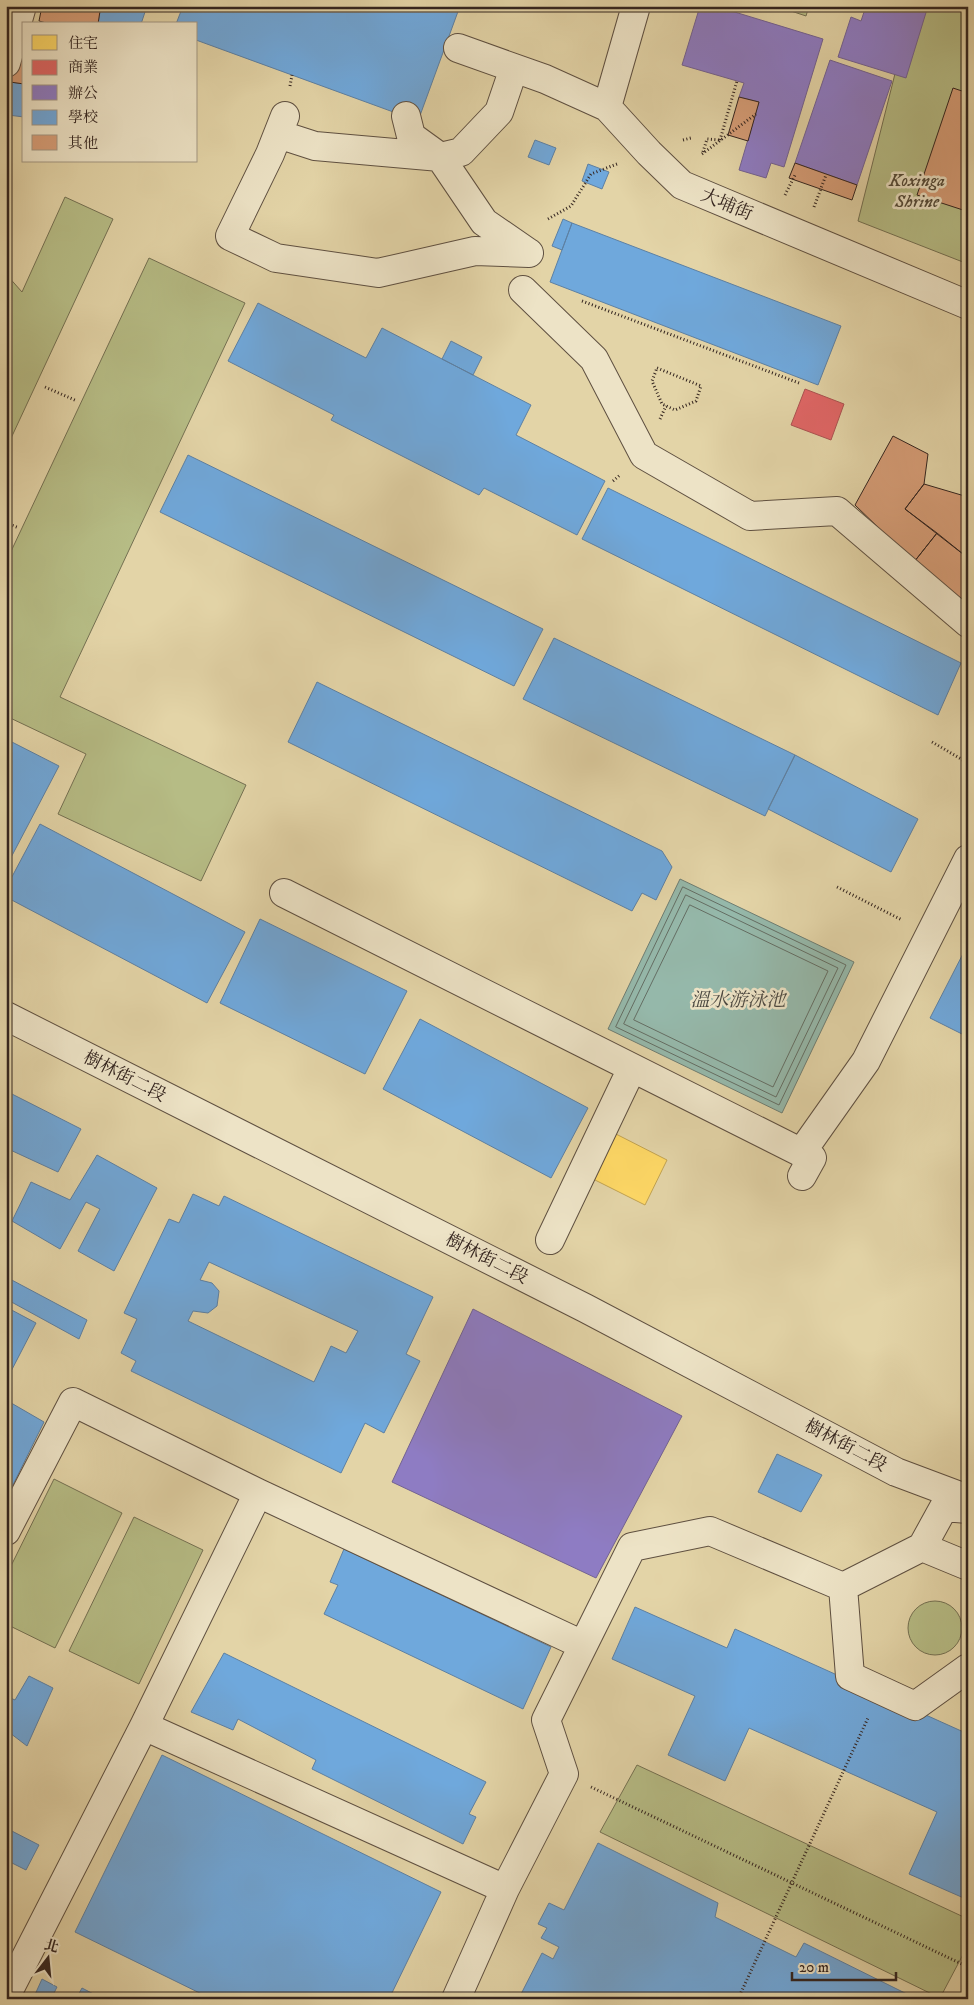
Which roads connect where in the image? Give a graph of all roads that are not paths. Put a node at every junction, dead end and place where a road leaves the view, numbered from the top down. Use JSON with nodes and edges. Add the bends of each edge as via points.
{"nodes":[{"id":1,"x":22,"y":6,"type":"edge"},
{"id":2,"x":636,"y":6,"type":"edge"},
{"id":3,"x":458,"y":48,"type":"dead end"},
{"id":4,"x":6,"y":63,"type":"edge"},
{"id":5,"x":514,"y":68,"type":"junction"},
{"id":6,"x":607,"y":107,"type":"junction"},
{"id":7,"x":406,"y":116,"type":"dead end"},
{"id":8,"x":440,"y":157,"type":"junction"},
{"id":9,"x":523,"y":290,"type":"dead end"},
{"id":10,"x":968,"y":305,"type":"edge"},
{"id":11,"x":968,"y":623,"type":"edge"},
{"id":12,"x":968,"y":858,"type":"edge"},
{"id":13,"x":284,"y":893,"type":"dead end"},
{"id":14,"x":6,"y":1016,"type":"edge"},
{"id":15,"x":632,"y":1068,"type":"junction"},
{"id":16,"x":550,"y":1240,"type":"dead end"},
{"id":17,"x":258,"y":1493,"type":"junction"},
{"id":18,"x":968,"y":1499,"type":"edge"},
{"id":19,"x":968,"y":1509,"type":"edge"},
{"id":20,"x":6,"y":1531,"type":"edge"},
{"id":21,"x":922,"y":1547,"type":"junction"},
{"id":22,"x":968,"y":1566,"type":"edge"},
{"id":23,"x":843,"y":1587,"type":"junction"},
{"id":24,"x":582,"y":1645,"type":"junction"},
{"id":25,"x":968,"y":1668,"type":"edge"},
{"id":26,"x":144,"y":1726,"type":"junction"},
{"id":27,"x":505,"y":1889,"type":"junction"},
{"id":28,"x":6,"y":1996,"type":"edge"},
{"id":29,"x":456,"y":1999,"type":"edge"}],
"edges":[{"from":1,"to":4,"type":"street"},
{"from":2,"to":6,"type":"street"},
{"from":3,"to":5,"type":"street"},
{"from":5,"to":6,"type":"street","via":[[545,78]]},
{"from":5,"to":8,"type":"street","via":[[498,112],[461,152]]},
{"from":6,"to":10,"type":"street","name":"大埔街","via":[[682,185]]},
{"from":7,"to":8,"type":"street","via":[[411,136]]},
{"from":8,"to":8,"type":"street","via":[[315,146],[282,125],[230,236],[276,258],[378,273],[474,251],[530,253],[484,222]]},
{"from":9,"to":11,"type":"street","via":[[594,359],[644,455],[750,516],[837,511]]},
{"from":12,"to":15,"type":"street","via":[[866,1061],[802,1164]]},
{"from":13,"to":15,"type":"street"},
{"from":14,"to":18,"type":"street","name":"樹林街二段","via":[[585,1308],[896,1472]]},
{"from":15,"to":16,"type":"street"},
{"from":17,"to":20,"type":"street","via":[[73,1402]]},
{"from":17,"to":24,"type":"street"},
{"from":17,"to":26,"type":"street"},
{"from":19,"to":21,"type":"street","via":[[944,1507]]},
{"from":21,"to":22,"type":"street"},
{"from":21,"to":23,"type":"street"},
{"from":23,"to":24,"type":"street","via":[[710,1531],[632,1547]]},
{"from":23,"to":25,"type":"street","via":[[850,1676],[916,1706]]},
{"from":24,"to":27,"type":"street","via":[[546,1720],[564,1774]]},
{"from":26,"to":27,"type":"street"},
{"from":26,"to":28,"type":"street"},
{"from":27,"to":29,"type":"street"}]}
